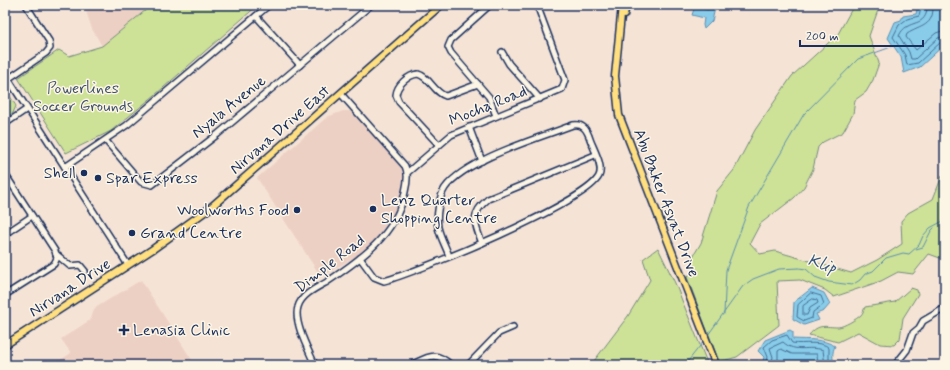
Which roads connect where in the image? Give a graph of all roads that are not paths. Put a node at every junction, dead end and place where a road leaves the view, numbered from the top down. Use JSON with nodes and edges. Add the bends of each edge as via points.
{"nodes":[{"id":1,"x":26,"y":5,"type":"edge"},
{"id":2,"x":269,"y":5,"type":"edge"},
{"id":3,"x":371,"y":5,"type":"edge"},
{"id":4,"x":441,"y":5,"type":"edge"},
{"id":5,"x":490,"y":5,"type":"edge"},
{"id":6,"x":536,"y":5,"type":"edge"},
{"id":7,"x":622,"y":5,"type":"edge"},
{"id":8,"x":626,"y":5,"type":"edge"},
{"id":9,"x":256,"y":16,"type":"junction"},
{"id":10,"x":617,"y":46,"type":"junction"},
{"id":11,"x":502,"y":52,"type":"dead end"},
{"id":12,"x":300,"y":65,"type":"junction"},
{"id":13,"x":7,"y":76,"type":"edge"},
{"id":14,"x":478,"y":84,"type":"junction"},
{"id":15,"x":341,"y":94,"type":"junction"},
{"id":16,"x":540,"y":99,"type":"junction"},
{"id":17,"x":27,"y":109,"type":"junction"},
{"id":18,"x":496,"y":116,"type":"junction"},
{"id":19,"x":5,"y":124,"type":"edge"},
{"id":20,"x":469,"y":127,"type":"junction"},
{"id":21,"x":106,"y":141,"type":"junction"},
{"id":22,"x":439,"y":145,"type":"junction"},
{"id":23,"x":595,"y":155,"type":"junction"},
{"id":24,"x":482,"y":161,"type":"junction"},
{"id":25,"x":65,"y":167,"type":"junction"},
{"id":26,"x":408,"y":172,"type":"junction"},
{"id":27,"x":6,"y":177,"type":"edge"},
{"id":28,"x":32,"y":216,"type":"junction"},
{"id":29,"x":5,"y":234,"type":"edge"},
{"id":30,"x":482,"y":243,"type":"junction"},
{"id":31,"x":56,"y":254,"type":"junction"},
{"id":32,"x":449,"y":256,"type":"junction"},
{"id":33,"x":360,"y":258,"type":"junction"},
{"id":34,"x":128,"y":265,"type":"junction"},
{"id":35,"x":85,"y":271,"type":"dead end"},
{"id":36,"x":5,"y":295,"type":"edge"},
{"id":37,"x":945,"y":308,"type":"edge"},
{"id":38,"x":513,"y":327,"type":"dead end"},
{"id":39,"x":5,"y":345,"type":"edge"},
{"id":40,"x":715,"y":364,"type":"edge"},
{"id":41,"x":315,"y":365,"type":"edge"},
{"id":42,"x":411,"y":365,"type":"edge"},
{"id":43,"x":451,"y":365,"type":"edge"},
{"id":44,"x":468,"y":365,"type":"edge"},
{"id":45,"x":895,"y":365,"type":"edge"}],
"edges":[{"from":1,"to":13,"type":"street","via":[[49,41],[50,48],[46,53]]},
{"from":2,"to":9,"type":"street"},
{"from":3,"to":12,"type":"street","name":"Nyala Avenue"},
{"from":4,"to":15,"type":"main road","name":"Nirvana Drive East"},
{"from":5,"to":14,"type":"street","via":[[451,40],[448,47]]},
{"from":6,"to":16,"type":"street","name":"Mocha Road","via":[[565,80],[559,92]]},
{"from":7,"to":10,"type":"main road","name":"Abu Baker Asvat Drive"},
{"from":8,"to":10,"type":"main road","name":"Abu Baker Asvat Drive"},
{"from":9,"to":12,"type":"street"},
{"from":9,"to":21,"type":"street","via":[[138,117]]},
{"from":10,"to":40,"type":"main road","name":"Abu Baker Asvat Drive","via":[[615,76],[619,115]]},
{"from":11,"to":16,"type":"street","via":[[509,64]]},
{"from":12,"to":21,"type":"street","name":"Nyala Avenue","via":[[152,185],[141,182]]},
{"from":13,"to":17,"type":"street"},
{"from":14,"to":18,"type":"street","via":[[491,100]]},
{"from":14,"to":22,"type":"street","via":[[446,96],[440,94],[425,77],[418,74],[408,78],[398,87],[396,95],[399,102]]},
{"from":15,"to":26,"type":"street","via":[[404,164]]},
{"from":15,"to":34,"type":"main road","name":"Nirvana Drive East","via":[[210,208]]},
{"from":16,"to":18,"type":"street","name":"Mocha Road"},
{"from":17,"to":19,"type":"street"},
{"from":17,"to":25,"type":"street"},
{"from":18,"to":20,"type":"street","name":"Mocha Road"},
{"from":20,"to":22,"type":"street","name":"Mocha Road","via":[[451,135]]},
{"from":20,"to":24,"type":"street"},
{"from":21,"to":25,"type":"street"},
{"from":22,"to":26,"type":"street","name":"Mocha Road"},
{"from":23,"to":24,"type":"street","via":[[585,129],[577,124]]},
{"from":23,"to":30,"type":"street","via":[[601,171],[596,181],[535,219]]},
{"from":23,"to":30,"type":"street","via":[[488,199],[478,209],[475,220]]},
{"from":24,"to":32,"type":"street","via":[[460,174],[443,192],[438,227]]},
{"from":25,"to":34,"type":"street"},
{"from":26,"to":33,"type":"street","name":"Dimple Road","via":[[402,203],[396,217],[382,240]]},
{"from":27,"to":28,"type":"street"},
{"from":28,"to":29,"type":"street"},
{"from":28,"to":31,"type":"street"},
{"from":30,"to":32,"type":"street"},
{"from":31,"to":35,"type":"street","via":[[70,266],[80,265]]},
{"from":31,"to":36,"type":"street","via":[[54,264]]},
{"from":32,"to":33,"type":"street","via":[[384,281],[374,277]]},
{"from":33,"to":41,"type":"street","name":"Dimple Road","via":[[307,294],[299,304],[297,319]]},
{"from":34,"to":39,"type":"main road","name":"Nirvana Drive"},
{"from":37,"to":45,"type":"street","via":[[923,321],[913,333],[907,350]]},
{"from":38,"to":44,"type":"street","via":[[499,333]]},
{"from":42,"to":43,"type":"street","via":[[434,355],[442,357]]}]}
